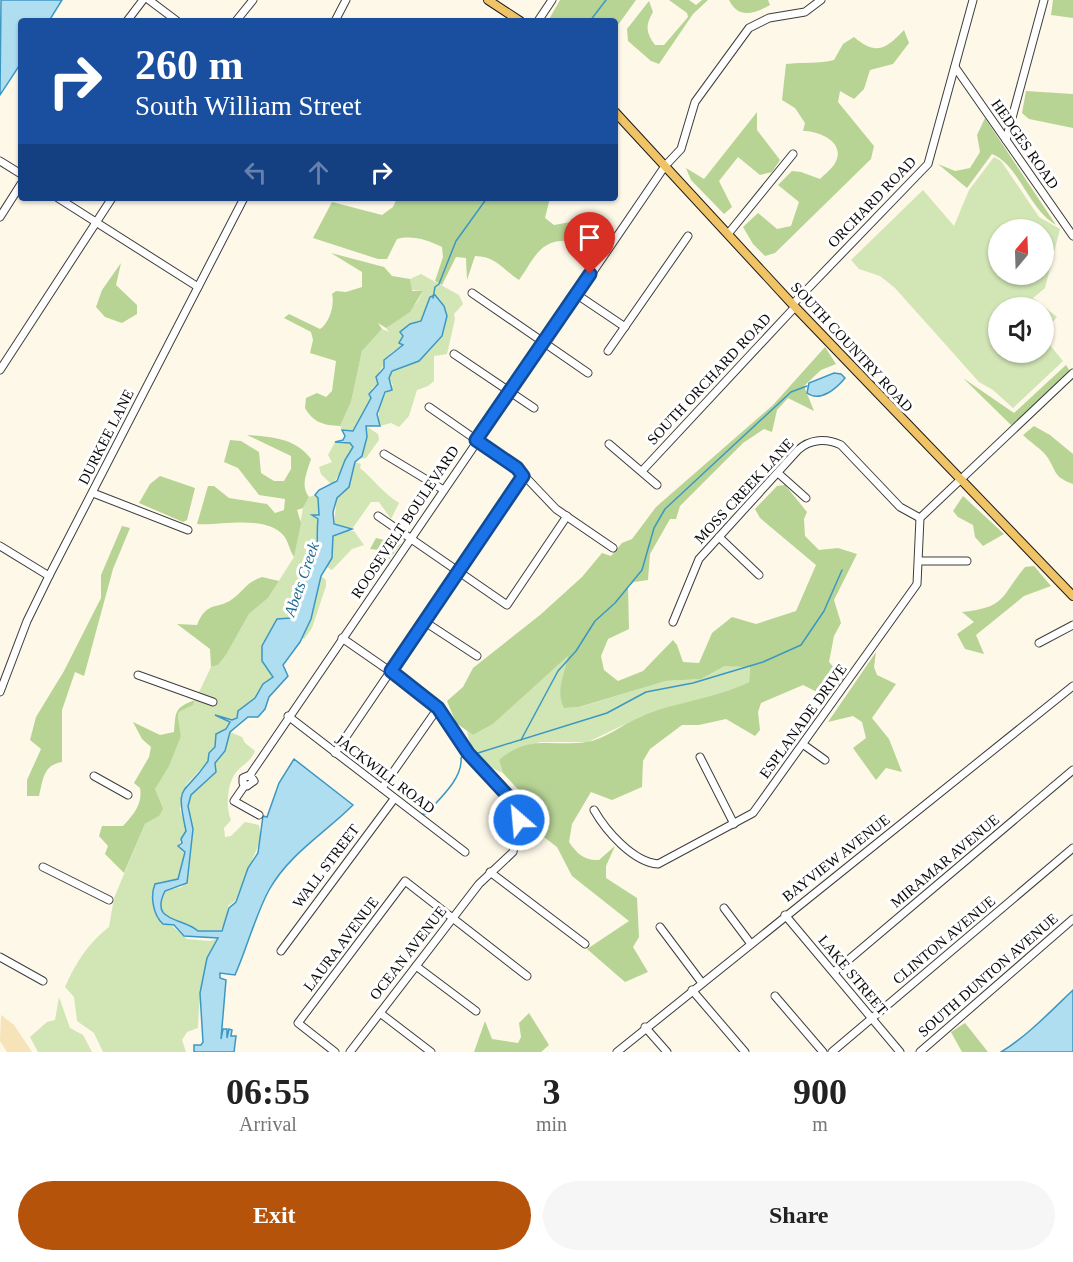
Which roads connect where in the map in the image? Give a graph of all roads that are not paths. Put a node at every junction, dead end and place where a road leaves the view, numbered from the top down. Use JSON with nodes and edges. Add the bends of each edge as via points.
{"nodes":[{"id":1,"x":142,"y":0,"type":"edge"},
{"id":2,"x":149,"y":0,"type":"edge"},
{"id":3,"x":253,"y":0,"type":"edge"},
{"id":4,"x":346,"y":0,"type":"edge"},
{"id":5,"x":489,"y":0,"type":"edge"},
{"id":6,"x":552,"y":0,"type":"edge"},
{"id":7,"x":821,"y":0,"type":"edge"},
{"id":8,"x":973,"y":0,"type":"edge"},
{"id":9,"x":1044,"y":0,"type":"edge"},
{"id":10,"x":129,"y":18,"type":"edge"},
{"id":11,"x":173,"y":18,"type":"edge"},
{"id":12,"x":238,"y":18,"type":"edge"},
{"id":13,"x":337,"y":18,"type":"edge"},
{"id":14,"x":516,"y":18,"type":"edge"},
{"id":15,"x":540,"y":18,"type":"edge"},
{"id":16,"x":955,"y":67,"type":"junction"},
{"id":17,"x":618,"y":115,"type":"edge"},
{"id":18,"x":1006,"y":140,"type":"junction"},
{"id":19,"x":793,"y":154,"type":"dead end"},
{"id":20,"x":0,"y":161,"type":"edge"},
{"id":21,"x":665,"y":166,"type":"junction"},
{"id":22,"x":18,"y":172,"type":"edge"},
{"id":23,"x":18,"y":189,"type":"edge"},
{"id":24,"x":63,"y":201,"type":"edge"},
{"id":25,"x":110,"y":201,"type":"edge"},
{"id":26,"x":242,"y":201,"type":"edge"},
{"id":27,"x":0,"y":217,"type":"edge"},
{"id":28,"x":96,"y":223,"type":"junction"},
{"id":29,"x":728,"y":234,"type":"junction"},
{"id":30,"x":688,"y":236,"type":"dead end"},
{"id":31,"x":1073,"y":236,"type":"edge"},
{"id":32,"x":198,"y":287,"type":"junction"},
{"id":33,"x":472,"y":293,"type":"dead end"},
{"id":34,"x":576,"y":294,"type":"junction"},
{"id":35,"x":794,"y":305,"type":"junction"},
{"id":36,"x":625,"y":327,"type":"junction"},
{"id":37,"x":543,"y":342,"type":"junction"},
{"id":38,"x":608,"y":351,"type":"dead end"},
{"id":39,"x":454,"y":354,"type":"dead end"},
{"id":40,"x":0,"y":370,"type":"edge"},
{"id":41,"x":588,"y":373,"type":"dead end"},
{"id":42,"x":1073,"y":373,"type":"edge"},
{"id":43,"x":509,"y":391,"type":"junction"},
{"id":44,"x":429,"y":407,"type":"dead end"},
{"id":45,"x":534,"y":408,"type":"dead end"},
{"id":46,"x":476,"y":440,"type":"junction"},
{"id":47,"x":609,"y":444,"type":"dead end"},
{"id":48,"x":384,"y":454,"type":"dead end"},
{"id":49,"x":642,"y":471,"type":"junction"},
{"id":50,"x":778,"y":473,"type":"junction"},
{"id":51,"x":523,"y":476,"type":"junction"},
{"id":52,"x":961,"y":482,"type":"junction"},
{"id":53,"x":657,"y":484,"type":"dead end"},
{"id":54,"x":442,"y":489,"type":"junction"},
{"id":55,"x":93,"y":494,"type":"junction"},
{"id":56,"x":806,"y":498,"type":"dead end"},
{"id":57,"x":378,"y":516,"type":"dead end"},
{"id":58,"x":567,"y":516,"type":"junction"},
{"id":59,"x":920,"y":518,"type":"junction"},
{"id":60,"x":188,"y":530,"type":"dead end"},
{"id":61,"x":718,"y":537,"type":"junction"},
{"id":62,"x":409,"y":538,"type":"junction"},
{"id":63,"x":0,"y":546,"type":"edge"},
{"id":64,"x":613,"y":548,"type":"dead end"},
{"id":65,"x":920,"y":561,"type":"junction"},
{"id":66,"x":967,"y":561,"type":"dead end"},
{"id":67,"x":458,"y":572,"type":"junction"},
{"id":68,"x":759,"y":575,"type":"dead end"},
{"id":69,"x":49,"y":576,"type":"junction"},
{"id":70,"x":1073,"y":596,"type":"edge"},
{"id":71,"x":425,"y":622,"type":"junction"},
{"id":72,"x":673,"y":622,"type":"dead end"},
{"id":73,"x":1073,"y":625,"type":"edge"},
{"id":74,"x":342,"y":638,"type":"junction"},
{"id":75,"x":1039,"y":643,"type":"dead end"},
{"id":76,"x":477,"y":656,"type":"dead end"},
{"id":77,"x":391,"y":671,"type":"junction"},
{"id":78,"x":138,"y":675,"type":"dead end"},
{"id":79,"x":1073,"y":686,"type":"edge"},
{"id":80,"x":0,"y":692,"type":"edge"},
{"id":81,"x":213,"y":702,"type":"dead end"},
{"id":82,"x":438,"y":708,"type":"junction"},
{"id":83,"x":288,"y":716,"type":"junction"},
{"id":84,"x":804,"y":745,"type":"junction"},
{"id":85,"x":335,"y":753,"type":"junction"},
{"id":86,"x":700,"y":757,"type":"dead end"},
{"id":87,"x":825,"y":760,"type":"dead end"},
{"id":88,"x":1073,"y":770,"type":"edge"},
{"id":89,"x":94,"y":776,"type":"dead end"},
{"id":90,"x":382,"y":788,"type":"junction"},
{"id":91,"x":128,"y":795,"type":"dead end"},
{"id":92,"x":394,"y":799,"type":"junction"},
{"id":93,"x":594,"y":810,"type":"dead end"},
{"id":94,"x":259,"y":815,"type":"dead end"},
{"id":95,"x":734,"y":824,"type":"junction"},
{"id":96,"x":1073,"y":848,"type":"edge"},
{"id":97,"x":465,"y":852,"type":"dead end"},
{"id":98,"x":43,"y":867,"type":"dead end"},
{"id":99,"x":490,"y":872,"type":"junction"},
{"id":100,"x":109,"y":900,"type":"dead end"},
{"id":101,"x":724,"y":908,"type":"dead end"},
{"id":102,"x":785,"y":915,"type":"junction"},
{"id":103,"x":453,"y":917,"type":"junction"},
{"id":104,"x":1073,"y":919,"type":"edge"},
{"id":105,"x":660,"y":927,"type":"dead end"},
{"id":106,"x":585,"y":944,"type":"dead end"},
{"id":107,"x":751,"y":944,"type":"junction"},
{"id":108,"x":280,"y":951,"type":"dead end"},
{"id":109,"x":0,"y":957,"type":"edge"},
{"id":110,"x":416,"y":966,"type":"junction"},
{"id":111,"x":834,"y":972,"type":"junction"},
{"id":112,"x":528,"y":976,"type":"dead end"},
{"id":113,"x":43,"y":981,"type":"dead end"},
{"id":114,"x":702,"y":982,"type":"junction"},
{"id":115,"x":692,"y":990,"type":"junction"},
{"id":116,"x":775,"y":996,"type":"dead end"},
{"id":117,"x":476,"y":1011,"type":"dead end"},
{"id":118,"x":380,"y":1013,"type":"junction"},
{"id":119,"x":872,"y":1020,"type":"junction"},
{"id":120,"x":645,"y":1027,"type":"junction"},
{"id":121,"x":335,"y":1052,"type":"edge"},
{"id":122,"x":350,"y":1052,"type":"edge"},
{"id":123,"x":431,"y":1052,"type":"edge"},
{"id":124,"x":617,"y":1052,"type":"edge"},
{"id":125,"x":667,"y":1052,"type":"edge"},
{"id":126,"x":745,"y":1052,"type":"edge"},
{"id":127,"x":823,"y":1052,"type":"edge"},
{"id":128,"x":832,"y":1052,"type":"edge"},
{"id":129,"x":900,"y":1052,"type":"edge"},
{"id":130,"x":920,"y":1052,"type":"edge"}],
"edges":[{"from":1,"to":10,"type":"street"},
{"from":2,"to":11,"type":"street"},
{"from":3,"to":12,"type":"street"},
{"from":4,"to":13,"type":"street"},
{"from":5,"to":14,"type":"main road"},
{"from":6,"to":15,"type":"street"},
{"from":7,"to":21,"type":"street","name":"ROOSEVELT BOULEVARD","via":[[806,12],[769,18],[749,28],[695,102],[681,149]]},
{"from":8,"to":16,"type":"street","name":"ORCHARD ROAD"},
{"from":9,"to":18,"type":"street"},
{"from":16,"to":18,"type":"street","name":"HEDGES ROAD"},
{"from":16,"to":35,"type":"street","name":"ORCHARD ROAD","via":[[928,164]]},
{"from":17,"to":21,"type":"main road","name":"SOUTH COUNTRY ROAD"},
{"from":18,"to":31,"type":"street","name":"HEDGES ROAD"},
{"from":19,"to":29,"type":"street"},
{"from":20,"to":22,"type":"street"},
{"from":21,"to":29,"type":"main road","name":"SOUTH COUNTRY ROAD"},
{"from":21,"to":34,"type":"street","name":"ROOSEVELT BOULEVARD"},
{"from":23,"to":27,"type":"street"},
{"from":24,"to":28,"type":"street"},
{"from":25,"to":28,"type":"street"},
{"from":26,"to":32,"type":"street","name":"DURKEE LANE"},
{"from":28,"to":32,"type":"street"},
{"from":28,"to":40,"type":"street"},
{"from":29,"to":35,"type":"main road","name":"SOUTH COUNTRY ROAD"},
{"from":30,"to":36,"type":"street"},
{"from":32,"to":55,"type":"street","name":"DURKEE LANE"},
{"from":33,"to":37,"type":"street"},
{"from":34,"to":36,"type":"street"},
{"from":34,"to":37,"type":"street","name":"ROOSEVELT BOULEVARD"},
{"from":35,"to":49,"type":"street","name":"SOUTH ORCHARD ROAD"},
{"from":35,"to":52,"type":"main road","name":"SOUTH COUNTRY ROAD"},
{"from":36,"to":38,"type":"street"},
{"from":37,"to":41,"type":"street"},
{"from":37,"to":43,"type":"street","name":"ROOSEVELT BOULEVARD"},
{"from":39,"to":43,"type":"street"},
{"from":42,"to":52,"type":"street"},
{"from":43,"to":45,"type":"street"},
{"from":43,"to":46,"type":"street","name":"ROOSEVELT BOULEVARD"},
{"from":44,"to":46,"type":"street"},
{"from":46,"to":51,"type":"street"},
{"from":46,"to":54,"type":"street","name":"ROOSEVELT BOULEVARD"},
{"from":47,"to":49,"type":"street"},
{"from":48,"to":54,"type":"street"},
{"from":49,"to":53,"type":"street"},
{"from":50,"to":56,"type":"street"},
{"from":50,"to":59,"type":"street","name":"MOSS CREEK LANE","via":[[803,446],[818,441],[834,442],[900,507]]},
{"from":50,"to":61,"type":"street","name":"MOSS CREEK LANE"},
{"from":51,"to":58,"type":"street"},
{"from":51,"to":67,"type":"street"},
{"from":52,"to":59,"type":"street"},
{"from":52,"to":70,"type":"main road","name":"SOUTH COUNTRY ROAD"},
{"from":54,"to":62,"type":"street","name":"ROOSEVELT BOULEVARD"},
{"from":55,"to":60,"type":"street"},
{"from":55,"to":69,"type":"street","name":"DURKEE LANE"},
{"from":57,"to":62,"type":"street"},
{"from":58,"to":64,"type":"street"},
{"from":58,"to":67,"type":"street","via":[[507,605]]},
{"from":59,"to":65,"type":"street","name":"ESPLANADE DRIVE"},
{"from":61,"to":68,"type":"street"},
{"from":61,"to":72,"type":"street","name":"MOSS CREEK LANE","via":[[695,565]]},
{"from":62,"to":67,"type":"street"},
{"from":62,"to":74,"type":"street","name":"ROOSEVELT BOULEVARD"},
{"from":63,"to":69,"type":"street"},
{"from":65,"to":66,"type":"street"},
{"from":65,"to":84,"type":"street","name":"ESPLANADE DRIVE","via":[[912,593]]},
{"from":67,"to":71,"type":"street"},
{"from":69,"to":80,"type":"street","name":"DURKEE LANE"},
{"from":71,"to":76,"type":"street"},
{"from":71,"to":77,"type":"street"},
{"from":73,"to":75,"type":"street"},
{"from":74,"to":77,"type":"street","name":"OCEAN AVENUE"},
{"from":74,"to":83,"type":"street","name":"ROOSEVELT BOULEVARD"},
{"from":77,"to":82,"type":"street","name":"OCEAN AVENUE"},
{"from":77,"to":85,"type":"street"},
{"from":78,"to":81,"type":"street"},
{"from":79,"to":102,"type":"street","name":"BAYVIEW AVENUE"},
{"from":82,"to":90,"type":"street"},
{"from":82,"to":99,"type":"street","name":"OCEAN AVENUE","via":[[468,753],[507,795],[517,813],[519,828],[513,852]]},
{"from":83,"to":85,"type":"street","name":"JACKWILL ROAD"},
{"from":83,"to":94,"type":"street","name":"ROOSEVELT BOULEVARD","via":[[250,775],[243,778],[245,785],[234,801]]},
{"from":84,"to":87,"type":"street"},
{"from":84,"to":95,"type":"street","name":"ESPLANADE DRIVE","via":[[753,813]]},
{"from":85,"to":90,"type":"street","name":"JACKWILL ROAD"},
{"from":86,"to":95,"type":"street"},
{"from":88,"to":111,"type":"street","name":"MIRAMAR AVENUE"},
{"from":89,"to":91,"type":"street"},
{"from":90,"to":92,"type":"street","name":"JACKWILL ROAD"},
{"from":92,"to":97,"type":"street","name":"JACKWILL ROAD"},
{"from":92,"to":108,"type":"street","name":"WALL STREET"},
{"from":93,"to":95,"type":"street","name":"ESPLANADE DRIVE","via":[[608,830],[639,858],[653,864]]},
{"from":96,"to":119,"type":"street","name":"CLINTON AVENUE"},
{"from":98,"to":100,"type":"street"},
{"from":99,"to":103,"type":"street","name":"OCEAN AVENUE"},
{"from":99,"to":106,"type":"street"},
{"from":101,"to":107,"type":"street"},
{"from":102,"to":107,"type":"street","name":"BAYVIEW AVENUE"},
{"from":102,"to":111,"type":"street","name":"LAKE STREET"},
{"from":103,"to":110,"type":"street","name":"OCEAN AVENUE"},
{"from":103,"to":112,"type":"street"},
{"from":103,"to":121,"type":"street","name":"LAURA AVENUE","via":[[405,881],[298,1023]]},
{"from":104,"to":130,"type":"street","name":"SOUTH DUNTON AVENUE"},
{"from":105,"to":114,"type":"street"},
{"from":107,"to":114,"type":"street","name":"BAYVIEW AVENUE"},
{"from":109,"to":113,"type":"street"},
{"from":110,"to":117,"type":"street"},
{"from":110,"to":118,"type":"street","name":"OCEAN AVENUE"},
{"from":111,"to":119,"type":"street","name":"LAKE STREET"},
{"from":114,"to":115,"type":"street","name":"BAYVIEW AVENUE"},
{"from":115,"to":120,"type":"street","name":"BAYVIEW AVENUE"},
{"from":115,"to":126,"type":"street"},
{"from":116,"to":127,"type":"street"},
{"from":118,"to":122,"type":"street","name":"OCEAN AVENUE"},
{"from":118,"to":123,"type":"street"},
{"from":119,"to":128,"type":"street","name":"CLINTON AVENUE"},
{"from":119,"to":129,"type":"street","name":"LAKE STREET"},
{"from":120,"to":124,"type":"street","name":"BAYVIEW AVENUE"},
{"from":120,"to":125,"type":"street"}]}
